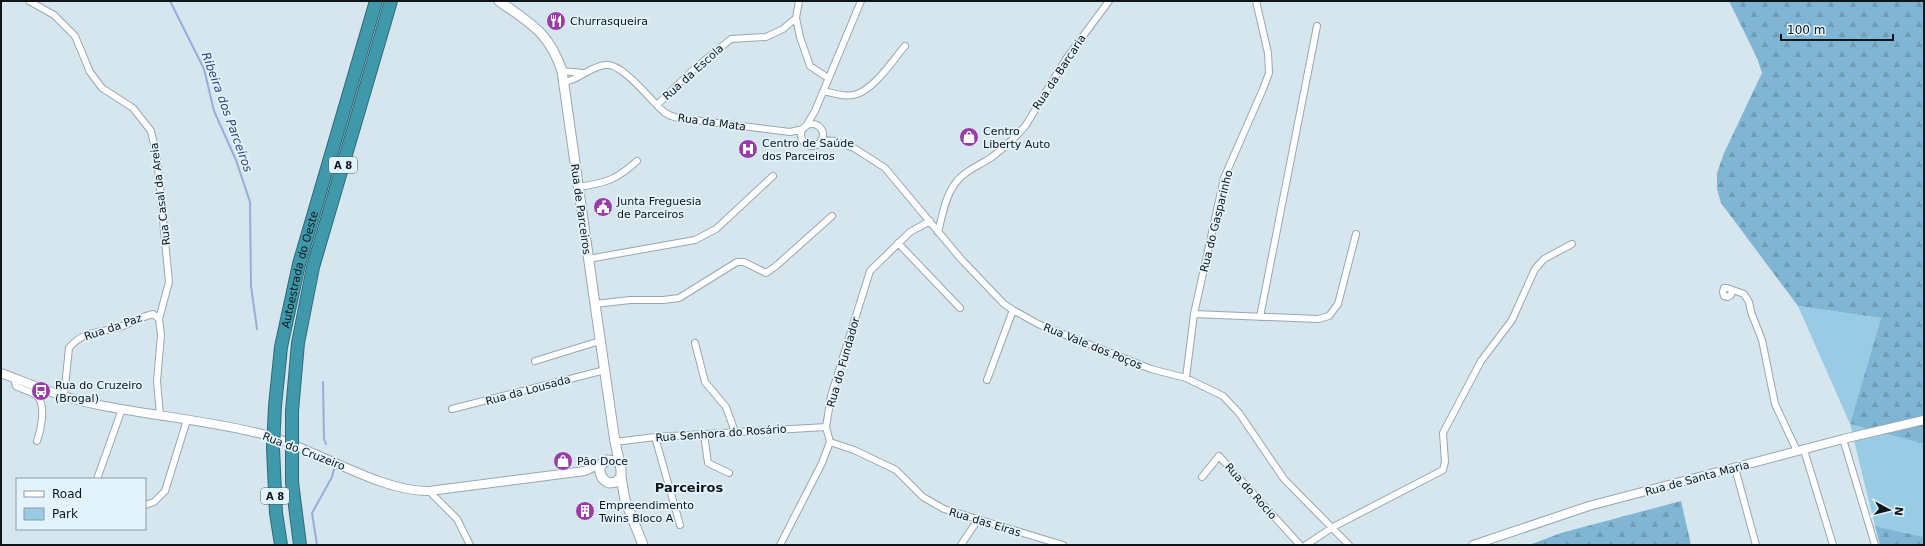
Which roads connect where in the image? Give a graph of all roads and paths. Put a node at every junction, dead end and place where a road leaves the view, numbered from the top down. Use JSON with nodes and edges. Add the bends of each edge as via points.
{"nodes":[{"id":1,"x":29,"y":1,"type":"edge"},
{"id":2,"x":376,"y":1,"type":"edge"},
{"id":3,"x":391,"y":1,"type":"edge"},
{"id":4,"x":499,"y":1,"type":"edge"},
{"id":5,"x":799,"y":1,"type":"edge"},
{"id":6,"x":861,"y":1,"type":"edge"},
{"id":7,"x":1109,"y":1,"type":"edge"},
{"id":8,"x":1256,"y":1,"type":"edge"},
{"id":9,"x":796,"y":18,"type":"junction"},
{"id":10,"x":1317,"y":26,"type":"dead end"},
{"id":11,"x":905,"y":46,"type":"dead end"},
{"id":12,"x":562,"y":71,"type":"junction"},
{"id":13,"x":583,"y":73,"type":"junction"},
{"id":14,"x":828,"y":78,"type":"junction"},
{"id":15,"x":564,"y":82,"type":"junction"},
{"id":16,"x":823,"y":91,"type":"junction"},
{"id":17,"x":656,"y":104,"type":"junction"},
{"id":18,"x":815,"y":111,"type":"junction"},
{"id":19,"x":805,"y":128,"type":"junction"},
{"id":20,"x":820,"y":129,"type":"junction"},
{"id":21,"x":790,"y":132,"type":"junction"},
{"id":22,"x":802,"y":139,"type":"junction"},
{"id":23,"x":821,"y":140,"type":"junction"},
{"id":24,"x":835,"y":141,"type":"junction"},
{"id":25,"x":637,"y":161,"type":"dead end"},
{"id":26,"x":773,"y":176,"type":"dead end"},
{"id":27,"x":578,"y":187,"type":"junction"},
{"id":28,"x":832,"y":216,"type":"dead end"},
{"id":29,"x":930,"y":221,"type":"junction"},
{"id":30,"x":938,"y":232,"type":"junction"},
{"id":31,"x":1356,"y":234,"type":"dead end"},
{"id":32,"x":898,"y":243,"type":"junction"},
{"id":33,"x":1572,"y":244,"type":"dead end"},
{"id":34,"x":588,"y":259,"type":"junction"},
{"id":35,"x":1732,"y":290,"type":"dead end"},
{"id":36,"x":595,"y":304,"type":"junction"},
{"id":37,"x":960,"y":308,"type":"dead end"},
{"id":38,"x":1013,"y":310,"type":"junction"},
{"id":39,"x":1194,"y":314,"type":"junction"},
{"id":40,"x":1260,"y":317,"type":"junction"},
{"id":41,"x":159,"y":319,"type":"junction"},
{"id":42,"x":600,"y":341,"type":"junction"},
{"id":43,"x":695,"y":343,"type":"dead end"},
{"id":44,"x":535,"y":361,"type":"dead end"},
{"id":45,"x":605,"y":370,"type":"junction"},
{"id":46,"x":1,"y":373,"type":"edge"},
{"id":47,"x":14,"y":378,"type":"junction"},
{"id":48,"x":1186,"y":378,"type":"junction"},
{"id":49,"x":987,"y":380,"type":"dead end"},
{"id":50,"x":64,"y":396,"type":"junction"},
{"id":51,"x":122,"y":409,"type":"junction"},
{"id":52,"x":452,"y":409,"type":"dead end"},
{"id":53,"x":160,"y":415,"type":"junction"},
{"id":54,"x":188,"y":420,"type":"junction"},
{"id":55,"x":1924,"y":420,"type":"edge"},
{"id":56,"x":826,"y":427,"type":"junction"},
{"id":57,"x":735,"y":432,"type":"junction"},
{"id":58,"x":704,"y":434,"type":"junction"},
{"id":59,"x":655,"y":437,"type":"junction"},
{"id":60,"x":1843,"y":439,"type":"junction"},
{"id":61,"x":36,"y":441,"type":"dead end"},
{"id":62,"x":615,"y":442,"type":"junction"},
{"id":63,"x":830,"y":442,"type":"junction"},
{"id":64,"x":1800,"y":451,"type":"junction"},
{"id":65,"x":604,"y":462,"type":"junction"},
{"id":66,"x":620,"y":463,"type":"junction"},
{"id":67,"x":1735,"y":468,"type":"junction"},
{"id":68,"x":585,"y":471,"type":"junction"},
{"id":69,"x":729,"y":473,"type":"dead end"},
{"id":70,"x":621,"y":477,"type":"junction"},
{"id":71,"x":1202,"y":477,"type":"dead end"},
{"id":72,"x":97,"y":478,"type":"edge"},
{"id":73,"x":606,"y":480,"type":"junction"},
{"id":74,"x":429,"y":492,"type":"junction"},
{"id":75,"x":625,"y":500,"type":"junction"},
{"id":76,"x":146,"y":505,"type":"edge"},
{"id":77,"x":977,"y":521,"type":"junction"},
{"id":78,"x":680,"y":525,"type":"dead end"},
{"id":79,"x":1333,"y":527,"type":"junction"},
{"id":80,"x":281,"y":545,"type":"edge"},
{"id":81,"x":300,"y":545,"type":"edge"},
{"id":82,"x":470,"y":545,"type":"edge"},
{"id":83,"x":643,"y":545,"type":"edge"},
{"id":84,"x":780,"y":545,"type":"edge"},
{"id":85,"x":961,"y":545,"type":"edge"},
{"id":86,"x":1063,"y":545,"type":"edge"},
{"id":87,"x":1300,"y":545,"type":"edge"},
{"id":88,"x":1306,"y":545,"type":"edge"},
{"id":89,"x":1349,"y":545,"type":"edge"},
{"id":90,"x":1473,"y":545,"type":"edge"},
{"id":91,"x":1756,"y":545,"type":"edge"},
{"id":92,"x":1833,"y":545,"type":"edge"},
{"id":93,"x":1875,"y":545,"type":"edge"}],
"edges":[{"from":1,"to":41,"type":"street","name":"Rua Casal da Areia","via":[[54,14],[76,36],[90,72],[102,88],[133,108],[151,131],[157,157],[169,282]]},
{"from":2,"to":80,"type":"highway","name":"Autoestrada do Oeste","number":"A 8","bridge":true,"via":[[299,264],[281,347],[275,406],[274,480]]},
{"from":3,"to":81,"type":"highway","name":"Autoestrada do Oeste","number":"A 8","bridge":true,"via":[[313,267],[298,343],[292,411],[292,482]]},
{"from":4,"to":12,"type":"main road","name":"Rua de Parceiros","via":[[525,19],[547,39]]},
{"from":5,"to":9,"type":"street"},
{"from":6,"to":14,"type":"street"},
{"from":7,"to":30,"type":"street","name":"Rua da Barcaria","via":[[1066,58],[1022,130],[1002,150],[954,184],[949,192]]},
{"from":8,"to":39,"type":"street","name":"Rua do Gasparinho","via":[[1268,53],[1269,73],[1224,178]]},
{"from":9,"to":14,"type":"street","via":[[810,66]]},
{"from":9,"to":17,"type":"street","name":"Rua da Escola","via":[[783,29],[766,37],[731,39]]},
{"from":10,"to":40,"type":"street"},
{"from":11,"to":16,"type":"street","via":[[866,90],[856,95]]},
{"from":12,"to":13,"type":"street","name":"Rua da Mata"},
{"from":12,"to":15,"type":"main road","name":"Rua de Parceiros"},
{"from":13,"to":15,"type":"street","name":"Rua da Mata","via":[[571,81]]},
{"from":13,"to":17,"type":"street","name":"Rua da Mata","via":[[607,64],[613,65]]},
{"from":14,"to":16,"type":"street"},
{"from":15,"to":27,"type":"main road","name":"Rua de Parceiros"},
{"from":16,"to":18,"type":"street"},
{"from":17,"to":21,"type":"street","name":"Rua da Mata","via":[[665,113],[678,118]]},
{"from":18,"to":19,"type":"street"},
{"from":18,"to":20,"type":"street"},
{"from":19,"to":20,"type":"street","via":[[813,124]]},
{"from":19,"to":21,"type":"street","name":"Rua da Mata"},
{"from":19,"to":22,"type":"street"},
{"from":20,"to":23,"type":"street"},
{"from":20,"to":24,"type":"street","name":"Rua Vale dos Poços"},
{"from":21,"to":22,"type":"street","name":"Rua da Mata"},
{"from":22,"to":23,"type":"street","via":[[812,146]]},
{"from":23,"to":24,"type":"street","name":"Rua Vale dos Poços"},
{"from":24,"to":29,"type":"street","name":"Rua Vale dos Poços","via":[[854,148],[885,168]]},
{"from":25,"to":27,"type":"street","via":[[626,171],[603,184]]},
{"from":26,"to":34,"type":"street","via":[[716,229],[695,240]]},
{"from":27,"to":34,"type":"main road","name":"Rua de Parceiros"},
{"from":28,"to":36,"type":"street","via":[[766,273],[744,262],[737,262],[679,298]]},
{"from":29,"to":30,"type":"street","name":"Rua Vale dos Poços"},
{"from":29,"to":32,"type":"street","name":"Rua do Fundador","via":[[910,232]]},
{"from":30,"to":38,"type":"street","name":"Rua Vale dos Poços","via":[[982,282]]},
{"from":31,"to":40,"type":"street","via":[[1338,304],[1329,316],[1318,320]]},
{"from":32,"to":37,"type":"street"},
{"from":32,"to":56,"type":"street","name":"Rua do Fundador","via":[[870,271],[831,396]]},
{"from":33,"to":79,"type":"street","via":[[1544,259],[1535,269],[1512,320],[1481,361],[1443,434],[1443,470]]},
{"from":34,"to":36,"type":"main road","name":"Rua de Parceiros"},
{"from":35,"to":64,"type":"street","via":[[1744,294],[1749,302],[1762,340],[1775,404]]},
{"from":36,"to":42,"type":"main road","name":"Rua de Parceiros"},
{"from":38,"to":48,"type":"street","name":"Rua Vale dos Poços","via":[[1038,324],[1125,359],[1166,374]]},
{"from":38,"to":49,"type":"street"},
{"from":39,"to":40,"type":"street"},
{"from":39,"to":48,"type":"street","name":"Rua do Gasparinho"},
{"from":41,"to":50,"type":"street","name":"Rua da Paz","via":[[156,315],[147,316],[121,327],[84,335],[69,348]]},
{"from":41,"to":53,"type":"street","name":"Rua Casal da Areia","via":[[161,336],[157,381]]},
{"from":42,"to":44,"type":"street"},
{"from":42,"to":45,"type":"main road","name":"Rua de Parceiros"},
{"from":43,"to":57,"type":"street","via":[[705,382],[726,407]]},
{"from":45,"to":52,"type":"street","name":"Rua da Lousada"},
{"from":45,"to":62,"type":"main road","name":"Rua de Parceiros"},
{"from":46,"to":47,"type":"street","name":"Rua do Cruzeiro"},
{"from":47,"to":50,"type":"street","name":"Rua do Cruzeiro"},
{"from":47,"to":61,"type":"street","via":[[16,386],[38,397],[42,425]]},
{"from":48,"to":79,"type":"street","name":"Rua Vale dos Poços","via":[[1213,390],[1231,403],[1284,479]]},
{"from":50,"to":51,"type":"street","name":"Rua do Cruzeiro"},
{"from":51,"to":53,"type":"street","name":"Rua do Cruzeiro"},
{"from":51,"to":72,"type":"street"},
{"from":53,"to":54,"type":"street","name":"Rua do Cruzeiro"},
{"from":54,"to":74,"type":"street","name":"Rua do Cruzeiro","via":[[275,438],[374,478],[404,488]]},
{"from":54,"to":76,"type":"street","via":[[165,491],[154,502]]},
{"from":55,"to":60,"type":"street","name":"Rua de Santa Maria"},
{"from":56,"to":57,"type":"street","name":"Rua Senhora do Rosário"},
{"from":56,"to":63,"type":"street","name":"Rua do Fundador"},
{"from":57,"to":58,"type":"street","name":"Rua Senhora do Rosário"},
{"from":58,"to":59,"type":"street","name":"Rua Senhora do Rosário"},
{"from":58,"to":69,"type":"street","via":[[708,463]]},
{"from":59,"to":62,"type":"street","name":"Rua Senhora do Rosário"},
{"from":59,"to":78,"type":"street"},
{"from":60,"to":64,"type":"street","name":"Rua de Santa Maria"},
{"from":60,"to":93,"type":"street"},
{"from":62,"to":65,"type":"main road"},
{"from":62,"to":66,"type":"main road","name":"Rua de Parceiros"},
{"from":63,"to":77,"type":"street","name":"Rua das Eiras","via":[[882,462],[896,470],[923,497],[944,509]]},
{"from":63,"to":84,"type":"street"},
{"from":64,"to":67,"type":"street","name":"Rua de Santa Maria"},
{"from":64,"to":92,"type":"street"},
{"from":65,"to":66,"type":"main road","via":[[612,460]]},
{"from":65,"to":68,"type":"street","name":"Rua do Cruzeiro"},
{"from":65,"to":73,"type":"main road","via":[[600,470]]},
{"from":66,"to":70,"type":"main road"},
{"from":67,"to":90,"type":"street","name":"Rua de Santa Maria","via":[[1589,506]]},
{"from":67,"to":91,"type":"street"},
{"from":68,"to":73,"type":"street"},
{"from":68,"to":74,"type":"street","name":"Rua do Cruzeiro"},
{"from":70,"to":73,"type":"main road","via":[[616,482]]},
{"from":70,"to":75,"type":"main road"},
{"from":71,"to":87,"type":"street","name":"Rua do Rocio","via":[[1219,456]]},
{"from":73,"to":75,"type":"main road"},
{"from":74,"to":82,"type":"street","via":[[457,519]]},
{"from":75,"to":83,"type":"main road"},
{"from":77,"to":85,"type":"street"},
{"from":77,"to":86,"type":"street","name":"Rua das Eiras"},
{"from":79,"to":88,"type":"street"},
{"from":79,"to":89,"type":"street","name":"Rua Vale dos Poços"}]}
